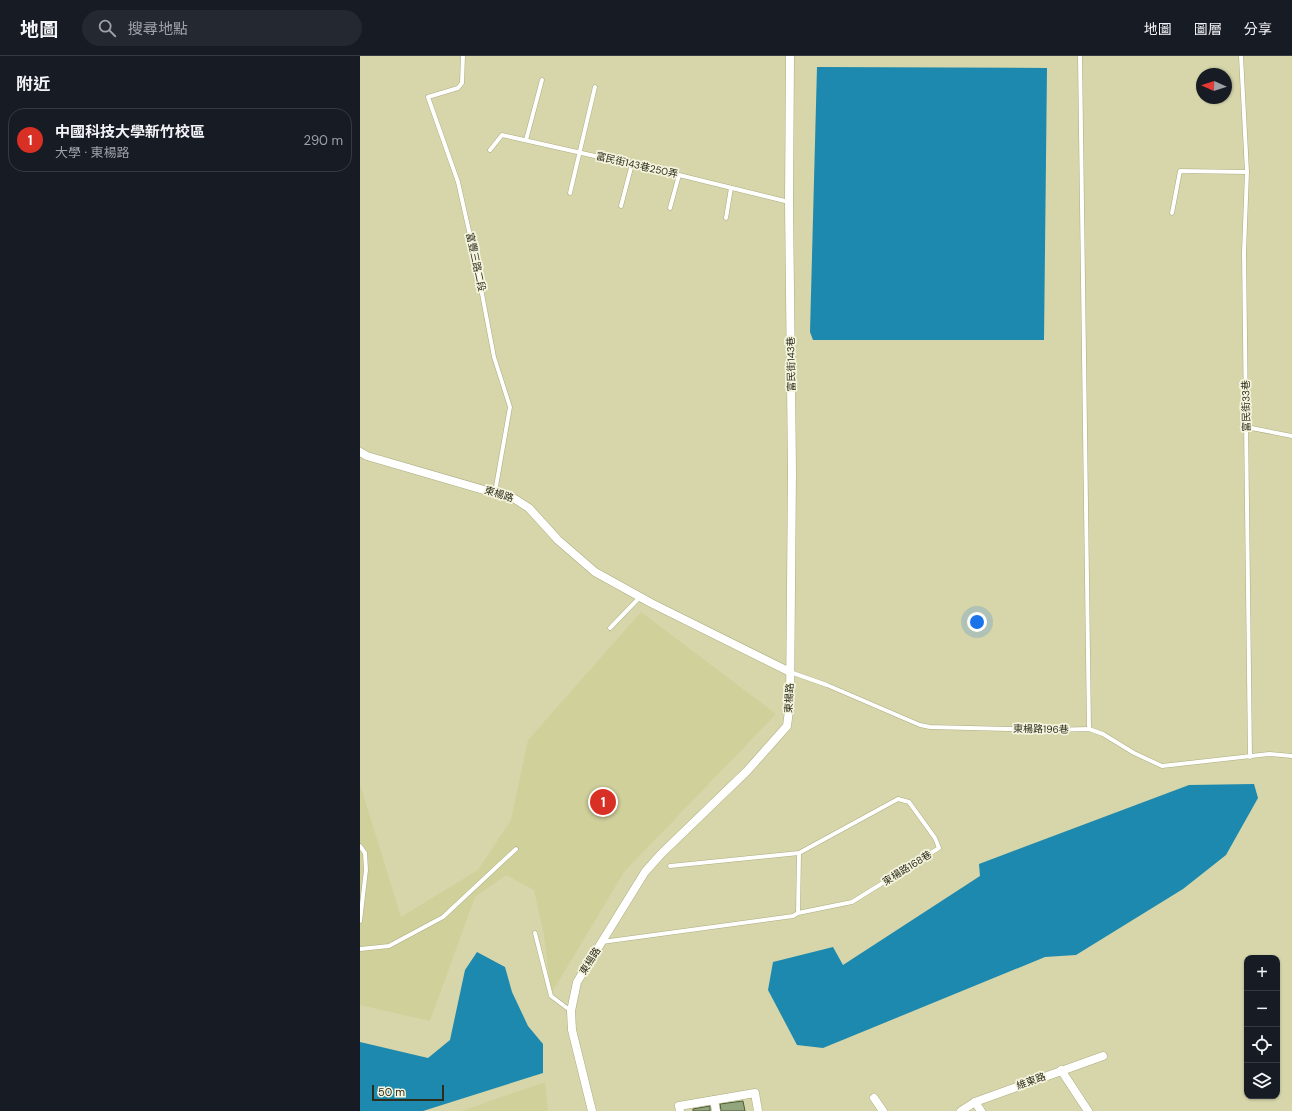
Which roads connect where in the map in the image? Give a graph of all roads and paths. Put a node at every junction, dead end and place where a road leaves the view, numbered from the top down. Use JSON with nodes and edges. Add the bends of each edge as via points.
{"nodes":[{"id":1,"x":463,"y":56,"type":"edge"},
{"id":2,"x":790,"y":56,"type":"edge"},
{"id":3,"x":1080,"y":56,"type":"edge"},
{"id":4,"x":1241,"y":56,"type":"edge"},
{"id":5,"x":542,"y":80,"type":"dead end"},
{"id":6,"x":595,"y":87,"type":"dead end"},
{"id":7,"x":526,"y":140,"type":"junction"},
{"id":8,"x":490,"y":150,"type":"dead end"},
{"id":9,"x":580,"y":152,"type":"junction"},
{"id":10,"x":632,"y":164,"type":"junction"},
{"id":11,"x":1247,"y":172,"type":"junction"},
{"id":12,"x":680,"y":175,"type":"junction"},
{"id":13,"x":731,"y":188,"type":"junction"},
{"id":14,"x":570,"y":193,"type":"dead end"},
{"id":15,"x":789,"y":202,"type":"junction"},
{"id":16,"x":621,"y":206,"type":"dead end"},
{"id":17,"x":670,"y":208,"type":"dead end"},
{"id":18,"x":1172,"y":213,"type":"dead end"},
{"id":19,"x":726,"y":218,"type":"dead end"},
{"id":20,"x":1246,"y":427,"type":"junction"},
{"id":21,"x":1292,"y":436,"type":"edge"},
{"id":22,"x":360,"y":452,"type":"edge"},
{"id":23,"x":495,"y":492,"type":"junction"},
{"id":24,"x":640,"y":597,"type":"junction"},
{"id":25,"x":610,"y":628,"type":"dead end"},
{"id":26,"x":790,"y":672,"type":"junction"},
{"id":27,"x":1089,"y":730,"type":"junction"},
{"id":28,"x":1292,"y":756,"type":"edge"},
{"id":29,"x":1250,"y":757,"type":"junction"},
{"id":30,"x":360,"y":846,"type":"edge"},
{"id":31,"x":516,"y":849,"type":"dead end"},
{"id":32,"x":799,"y":853,"type":"junction"},
{"id":33,"x":670,"y":866,"type":"dead end"},
{"id":34,"x":798,"y":913,"type":"junction"},
{"id":35,"x":360,"y":921,"type":"edge"},
{"id":36,"x":535,"y":933,"type":"dead end"},
{"id":37,"x":602,"y":942,"type":"junction"},
{"id":38,"x":360,"y":949,"type":"edge"},
{"id":39,"x":571,"y":1011,"type":"junction"},
{"id":40,"x":1103,"y":1056,"type":"dead end"},
{"id":41,"x":1061,"y":1070,"type":"junction"},
{"id":42,"x":874,"y":1098,"type":"dead end"},
{"id":43,"x":714,"y":1100,"type":"junction"},
{"id":44,"x":975,"y":1102,"type":"junction"},
{"id":45,"x":592,"y":1111,"type":"edge"},
{"id":46,"x":680,"y":1111,"type":"edge"},
{"id":47,"x":716,"y":1111,"type":"edge"},
{"id":48,"x":758,"y":1111,"type":"edge"},
{"id":49,"x":883,"y":1111,"type":"edge"},
{"id":50,"x":961,"y":1111,"type":"edge"},
{"id":51,"x":981,"y":1111,"type":"edge"},
{"id":52,"x":1088,"y":1111,"type":"edge"}],
"edges":[{"from":1,"to":23,"type":"lane","name":"富豐三路二段","via":[[462,83],[458,88],[428,96],[458,182],[494,357],[510,407]]},
{"from":2,"to":15,"type":"street","name":"富民街143巷"},
{"from":3,"to":27,"type":"lane"},
{"from":4,"to":11,"type":"lane","name":"富民街33巷"},
{"from":5,"to":7,"type":"lane"},
{"from":6,"to":9,"type":"lane"},
{"from":7,"to":8,"type":"lane","name":"富民街143巷250弄","via":[[502,135]]},
{"from":7,"to":9,"type":"lane","name":"富民街143巷250弄"},
{"from":9,"to":10,"type":"lane","name":"富民街143巷250弄"},
{"from":9,"to":14,"type":"lane"},
{"from":10,"to":12,"type":"lane","name":"富民街143巷250弄"},
{"from":10,"to":16,"type":"lane"},
{"from":11,"to":18,"type":"lane","via":[[1180,171]]},
{"from":11,"to":20,"type":"lane","name":"富民街33巷","via":[[1244,252]]},
{"from":12,"to":13,"type":"lane","name":"富民街143巷250弄"},
{"from":12,"to":17,"type":"lane"},
{"from":13,"to":15,"type":"lane","name":"富民街143巷250弄"},
{"from":13,"to":19,"type":"lane"},
{"from":15,"to":26,"type":"street","name":"富民街143巷","via":[[792,472]]},
{"from":20,"to":21,"type":"lane"},
{"from":20,"to":29,"type":"lane","name":"富民街33巷"},
{"from":22,"to":23,"type":"street","name":"東楊路"},
{"from":23,"to":24,"type":"street","name":"東楊路","via":[[514,498],[529,508],[558,540],[595,572]]},
{"from":24,"to":25,"type":"lane"},
{"from":24,"to":26,"type":"street","name":"東楊路"},
{"from":26,"to":27,"type":"lane","name":"東楊路196巷","via":[[930,727]]},
{"from":26,"to":37,"type":"street","name":"東楊路","via":[[787,726],[747,771],[657,858]]},
{"from":27,"to":29,"type":"lane","name":"東楊路196巷","via":[[1103,734],[1162,766]]},
{"from":28,"to":29,"type":"lane","name":"東楊路196巷","via":[[1269,754]]},
{"from":30,"to":35,"type":"lane","via":[[365,853],[366,870]]},
{"from":31,"to":38,"type":"lane","via":[[443,917],[389,946]]},
{"from":32,"to":33,"type":"lane","name":"東楊路168巷"},
{"from":32,"to":34,"type":"lane"},
{"from":32,"to":34,"type":"lane","name":"東楊路168巷","via":[[898,799],[909,802],[935,838],[939,848],[852,902]]},
{"from":34,"to":37,"type":"lane","name":"東楊路168巷","via":[[793,916]]},
{"from":36,"to":39,"type":"lane","via":[[551,996]]},
{"from":37,"to":39,"type":"street","name":"東楊路","via":[[577,982]]},
{"from":39,"to":45,"type":"street","name":"東楊路","via":[[572,1030]]},
{"from":40,"to":41,"type":"street","name":"維東路"},
{"from":41,"to":44,"type":"street","name":"維東路"},
{"from":41,"to":52,"type":"street"},
{"from":42,"to":49,"type":"street"},
{"from":43,"to":46,"type":"street","via":[[679,1106]]},
{"from":43,"to":47,"type":"street"},
{"from":43,"to":48,"type":"street","via":[[755,1094]]},
{"from":44,"to":50,"type":"street","name":"維東路"},
{"from":44,"to":51,"type":"street"}]}
